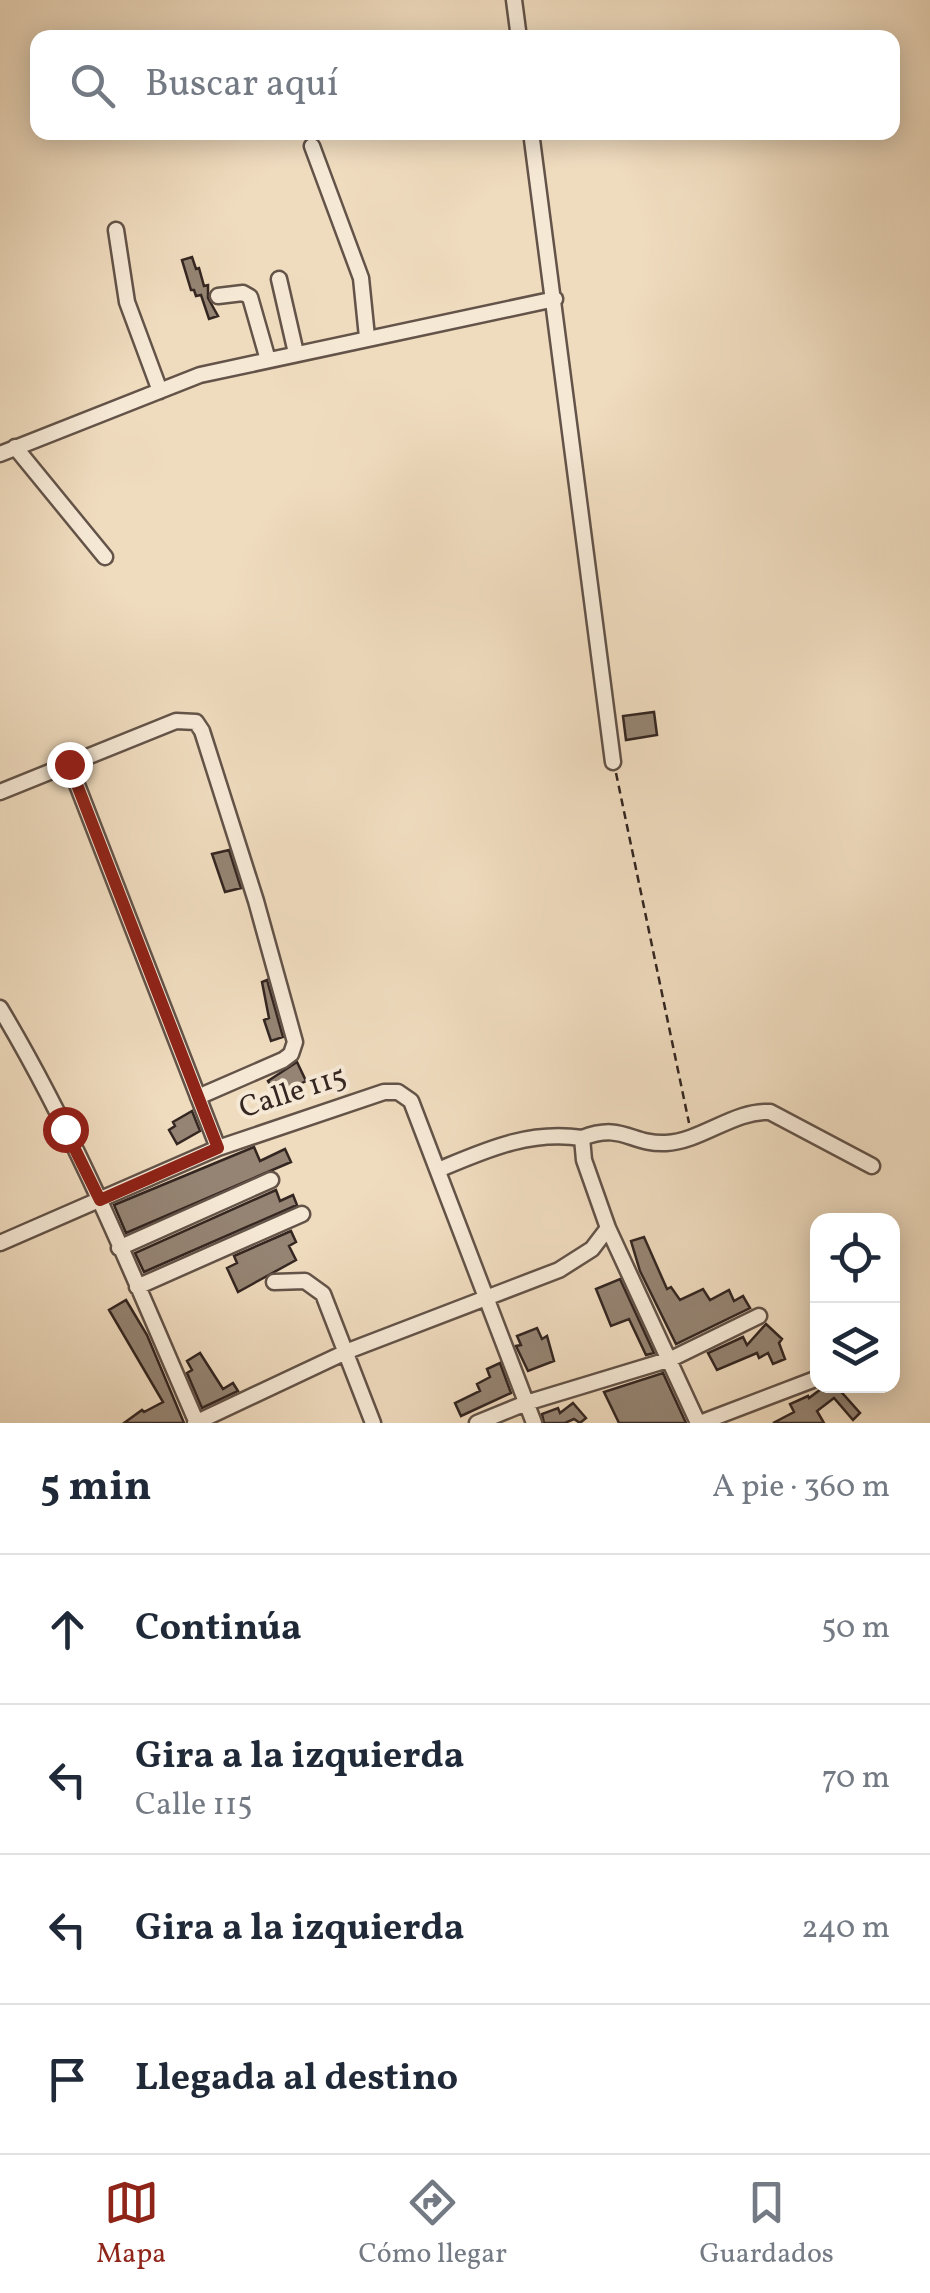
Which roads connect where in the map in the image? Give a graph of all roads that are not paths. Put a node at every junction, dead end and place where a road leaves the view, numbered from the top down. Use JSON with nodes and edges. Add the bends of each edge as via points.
{"nodes":[{"id":1,"x":514,"y":0,"type":"edge"},
{"id":2,"x":518,"y":30,"type":"edge"},
{"id":3,"x":533,"y":140,"type":"edge"},
{"id":4,"x":312,"y":146,"type":"dead end"},
{"id":5,"x":116,"y":230,"type":"dead end"},
{"id":6,"x":279,"y":279,"type":"dead end"},
{"id":7,"x":218,"y":296,"type":"dead end"},
{"id":8,"x":555,"y":299,"type":"junction"},
{"id":9,"x":367,"y":337,"type":"junction"},
{"id":10,"x":296,"y":354,"type":"junction"},
{"id":11,"x":268,"y":360,"type":"junction"},
{"id":12,"x":160,"y":391,"type":"junction"},
{"id":13,"x":15,"y":447,"type":"junction"},
{"id":14,"x":0,"y":454,"type":"edge"},
{"id":15,"x":104,"y":557,"type":"dead end"},
{"id":16,"x":614,"y":762,"type":"road end"},
{"id":17,"x":69,"y":764,"type":"junction"},
{"id":18,"x":0,"y":792,"type":"edge"},
{"id":19,"x":0,"y":1008,"type":"edge"},
{"id":20,"x":198,"y":1097,"type":"junction"},
{"id":21,"x":582,"y":1138,"type":"junction"},
{"id":22,"x":218,"y":1148,"type":"junction"},
{"id":23,"x":872,"y":1166,"type":"dead end"},
{"id":24,"x":438,"y":1170,"type":"junction"},
{"id":25,"x":271,"y":1180,"type":"dead end"},
{"id":26,"x":100,"y":1200,"type":"junction"},
{"id":27,"x":302,"y":1214,"type":"dead end"},
{"id":28,"x":608,"y":1228,"type":"junction"},
{"id":29,"x":0,"y":1244,"type":"edge"},
{"id":30,"x":120,"y":1248,"type":"junction"},
{"id":31,"x":274,"y":1282,"type":"dead end"},
{"id":32,"x":137,"y":1287,"type":"junction"},
{"id":33,"x":488,"y":1298,"type":"junction"},
{"id":34,"x":759,"y":1316,"type":"dead end"},
{"id":35,"x":348,"y":1351,"type":"junction"},
{"id":36,"x":671,"y":1359,"type":"junction"},
{"id":37,"x":810,"y":1381,"type":"edge"},
{"id":38,"x":526,"y":1403,"type":"junction"},
{"id":39,"x":197,"y":1423,"type":"edge"},
{"id":40,"x":372,"y":1423,"type":"edge"},
{"id":41,"x":477,"y":1423,"type":"edge"},
{"id":42,"x":534,"y":1423,"type":"edge"},
{"id":43,"x":699,"y":1423,"type":"edge"}],
"edges":[{"from":1,"to":2,"type":"street"},
{"from":3,"to":8,"type":"street"},
{"from":4,"to":9,"type":"street","via":[[361,278]]},
{"from":5,"to":12,"type":"street","via":[[127,302]]},
{"from":6,"to":10,"type":"street"},
{"from":7,"to":11,"type":"street","via":[[250,297]]},
{"from":8,"to":9,"type":"street"},
{"from":8,"to":16,"type":"street"},
{"from":9,"to":10,"type":"street"},
{"from":10,"to":11,"type":"street"},
{"from":11,"to":12,"type":"street"},
{"from":12,"to":13,"type":"street"},
{"from":13,"to":14,"type":"street"},
{"from":13,"to":15,"type":"street"},
{"from":17,"to":18,"type":"street"},
{"from":17,"to":20,"type":"street"},
{"from":17,"to":20,"type":"street","via":[[176,721],[196,722],[202,731],[295,1042],[284,1060]]},
{"from":19,"to":26,"type":"street"},
{"from":20,"to":22,"type":"street"},
{"from":21,"to":23,"type":"street","via":[[618,1131],[663,1144],[770,1112]]},
{"from":21,"to":24,"type":"street","via":[[510,1141]]},
{"from":21,"to":28,"type":"street"},
{"from":22,"to":24,"type":"street","name":"Calle 115","via":[[398,1092],[412,1101]]},
{"from":22,"to":26,"type":"street","name":"Calle 115"},
{"from":24,"to":33,"type":"street"},
{"from":25,"to":30,"type":"street"},
{"from":26,"to":29,"type":"street","name":"Calle 115"},
{"from":26,"to":30,"type":"street"},
{"from":27,"to":32,"type":"street"},
{"from":28,"to":33,"type":"street","via":[[577,1262]]},
{"from":28,"to":36,"type":"street"},
{"from":30,"to":32,"type":"street"},
{"from":31,"to":35,"type":"street","via":[[306,1281],[318,1288]]},
{"from":32,"to":39,"type":"street"},
{"from":33,"to":35,"type":"street"},
{"from":33,"to":38,"type":"street"},
{"from":34,"to":36,"type":"street"},
{"from":35,"to":39,"type":"street"},
{"from":35,"to":40,"type":"street"},
{"from":36,"to":38,"type":"street"},
{"from":36,"to":43,"type":"street"},
{"from":37,"to":43,"type":"street"},
{"from":38,"to":41,"type":"street"},
{"from":38,"to":42,"type":"street"}]}
